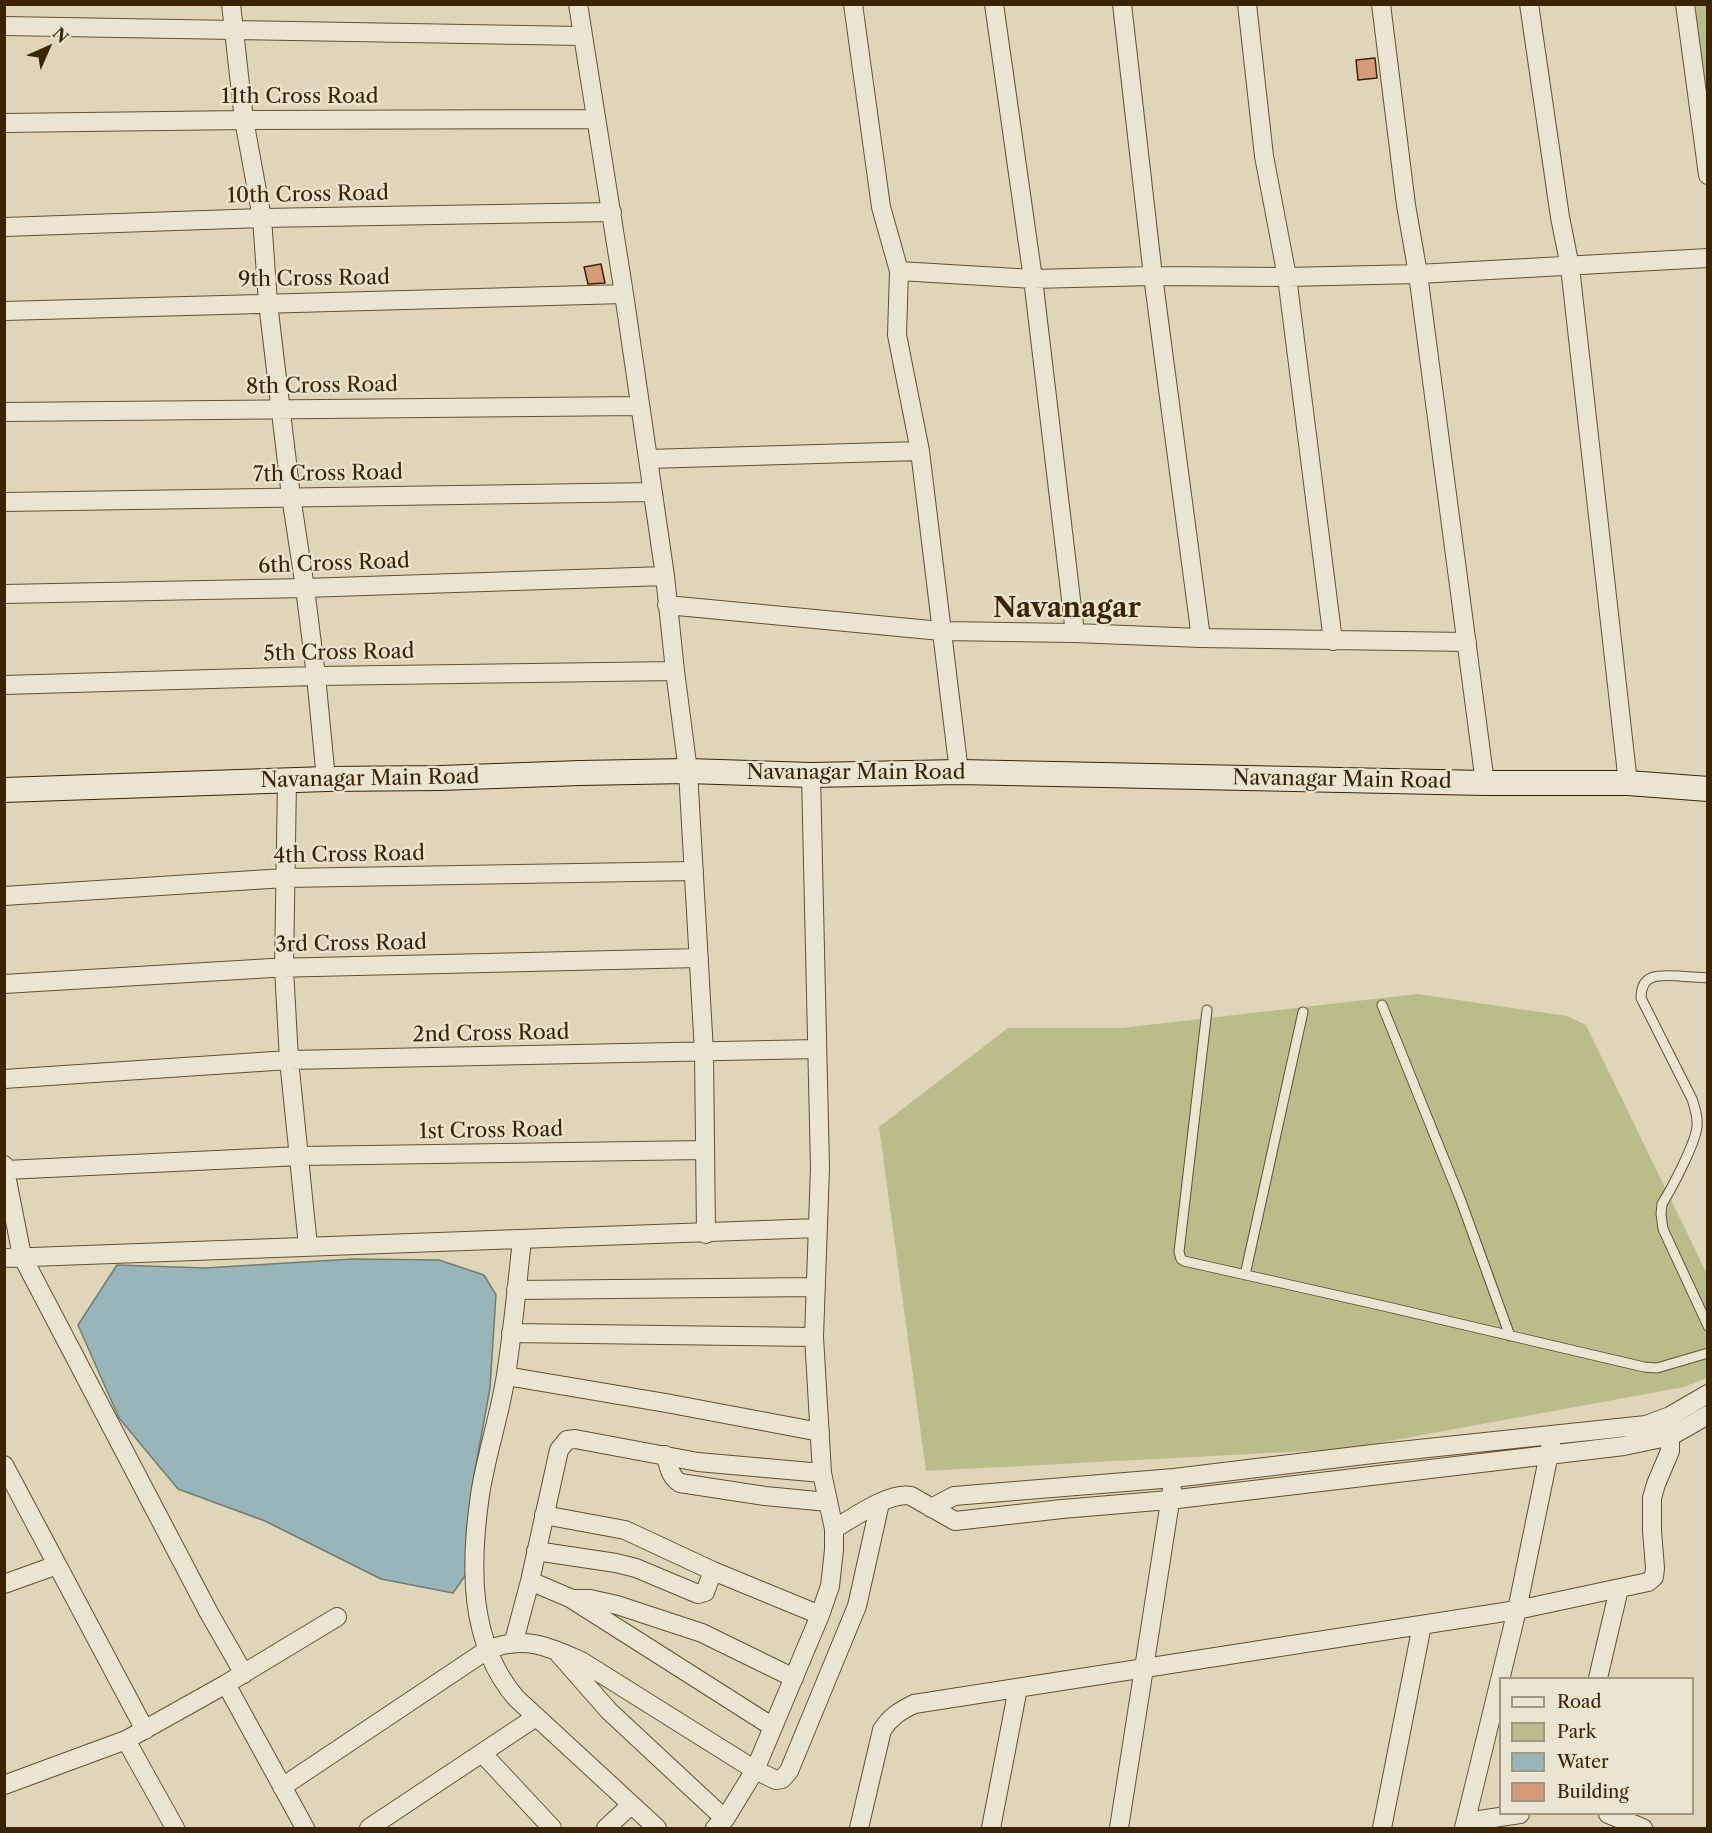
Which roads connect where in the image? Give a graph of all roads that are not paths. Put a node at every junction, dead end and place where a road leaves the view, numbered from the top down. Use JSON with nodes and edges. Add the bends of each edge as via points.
{"nodes":[{"id":1,"x":231,"y":4,"type":"edge"},
{"id":2,"x":578,"y":4,"type":"edge"},
{"id":3,"x":853,"y":4,"type":"edge"},
{"id":4,"x":994,"y":4,"type":"edge"},
{"id":5,"x":1122,"y":4,"type":"edge"},
{"id":6,"x":1247,"y":4,"type":"edge"},
{"id":7,"x":1381,"y":4,"type":"edge"},
{"id":8,"x":1529,"y":4,"type":"edge"},
{"id":9,"x":1685,"y":4,"type":"edge"},
{"id":10,"x":4,"y":26,"type":"edge"},
{"id":11,"x":234,"y":29,"type":"junction"},
{"id":12,"x":582,"y":36,"type":"junction"},
{"id":13,"x":596,"y":118,"type":"junction"},
{"id":14,"x":244,"y":120,"type":"junction"},
{"id":15,"x":4,"y":123,"type":"edge"},
{"id":16,"x":1707,"y":175,"type":"edge"},
{"id":17,"x":612,"y":212,"type":"junction"},
{"id":18,"x":262,"y":218,"type":"junction"},
{"id":19,"x":4,"y":227,"type":"edge"},
{"id":20,"x":1707,"y":258,"type":"edge"},
{"id":21,"x":1570,"y":267,"type":"junction"},
{"id":22,"x":899,"y":271,"type":"junction"},
{"id":23,"x":1418,"y":274,"type":"junction"},
{"id":24,"x":1153,"y":276,"type":"junction"},
{"id":25,"x":1287,"y":277,"type":"junction"},
{"id":26,"x":1032,"y":279,"type":"junction"},
{"id":27,"x":624,"y":294,"type":"junction"},
{"id":28,"x":268,"y":303,"type":"junction"},
{"id":29,"x":4,"y":311,"type":"edge"},
{"id":30,"x":639,"y":406,"type":"junction"},
{"id":31,"x":281,"y":409,"type":"junction"},
{"id":32,"x":4,"y":412,"type":"edge"},
{"id":33,"x":920,"y":451,"type":"junction"},
{"id":34,"x":648,"y":459,"type":"junction"},
{"id":35,"x":652,"y":492,"type":"junction"},
{"id":36,"x":291,"y":496,"type":"junction"},
{"id":37,"x":4,"y":502,"type":"edge"},
{"id":38,"x":665,"y":576,"type":"junction"},
{"id":39,"x":305,"y":588,"type":"junction"},
{"id":40,"x":4,"y":594,"type":"edge"},
{"id":41,"x":667,"y":605,"type":"junction"},
{"id":42,"x":940,"y":631,"type":"junction"},
{"id":43,"x":1075,"y":633,"type":"junction"},
{"id":44,"x":1201,"y":638,"type":"junction"},
{"id":45,"x":1333,"y":641,"type":"junction"},
{"id":46,"x":1467,"y":642,"type":"junction"},
{"id":47,"x":675,"y":671,"type":"junction"},
{"id":48,"x":316,"y":676,"type":"junction"},
{"id":49,"x":4,"y":685,"type":"edge"},
{"id":50,"x":688,"y":771,"type":"junction"},
{"id":51,"x":959,"y":772,"type":"junction"},
{"id":52,"x":811,"y":775,"type":"junction"},
{"id":53,"x":326,"y":778,"type":"junction"},
{"id":54,"x":287,"y":780,"type":"junction"},
{"id":55,"x":1485,"y":783,"type":"junction"},
{"id":56,"x":1628,"y":783,"type":"junction"},
{"id":57,"x":1707,"y":789,"type":"edge"},
{"id":58,"x":4,"y":790,"type":"edge"},
{"id":59,"x":694,"y":871,"type":"junction"},
{"id":60,"x":285,"y":878,"type":"junction"},
{"id":61,"x":4,"y":896,"type":"edge"},
{"id":62,"x":699,"y":958,"type":"junction"},
{"id":63,"x":270,"y":968,"type":"junction"},
{"id":64,"x":1707,"y":978,"type":"edge"},
{"id":65,"x":4,"y":984,"type":"edge"},
{"id":66,"x":1382,"y":1005,"type":"dead end"},
{"id":67,"x":1207,"y":1010,"type":"dead end"},
{"id":68,"x":1303,"y":1012,"type":"dead end"},
{"id":69,"x":817,"y":1049,"type":"junction"},
{"id":70,"x":704,"y":1052,"type":"junction"},
{"id":71,"x":278,"y":1062,"type":"junction"},
{"id":72,"x":4,"y":1079,"type":"edge"},
{"id":73,"x":704,"y":1150,"type":"junction"},
{"id":74,"x":290,"y":1157,"type":"junction"},
{"id":75,"x":5,"y":1168,"type":"edge"},
{"id":76,"x":818,"y":1228,"type":"junction"},
{"id":77,"x":706,"y":1234,"type":"junction"},
{"id":78,"x":522,"y":1240,"type":"junction"},
{"id":79,"x":298,"y":1247,"type":"junction"},
{"id":80,"x":13,"y":1257,"type":"edge"},
{"id":81,"x":1245,"y":1275,"type":"junction"},
{"id":82,"x":816,"y":1287,"type":"junction"},
{"id":83,"x":516,"y":1290,"type":"junction"},
{"id":84,"x":1707,"y":1326,"type":"edge"},
{"id":85,"x":511,"y":1333,"type":"junction"},
{"id":86,"x":1510,"y":1336,"type":"junction"},
{"id":87,"x":814,"y":1337,"type":"junction"},
{"id":88,"x":1707,"y":1353,"type":"edge"},
{"id":89,"x":506,"y":1376,"type":"junction"},
{"id":90,"x":1707,"y":1394,"type":"edge"},
{"id":91,"x":1707,"y":1415,"type":"edge"},
{"id":92,"x":1670,"y":1416,"type":"junction"},
{"id":93,"x":820,"y":1432,"type":"junction"},
{"id":94,"x":1553,"y":1435,"type":"junction"},
{"id":95,"x":1671,"y":1436,"type":"junction"},
{"id":96,"x":665,"y":1455,"type":"junction"},
{"id":97,"x":1547,"y":1455,"type":"junction"},
{"id":98,"x":4,"y":1465,"type":"edge"},
{"id":99,"x":822,"y":1473,"type":"junction"},
{"id":100,"x":1174,"y":1478,"type":"junction"},
{"id":101,"x":1169,"y":1500,"type":"junction"},
{"id":102,"x":828,"y":1502,"type":"junction"},
{"id":103,"x":880,"y":1503,"type":"junction"},
{"id":104,"x":931,"y":1508,"type":"junction"},
{"id":105,"x":544,"y":1515,"type":"junction"},
{"id":106,"x":834,"y":1529,"type":"junction"},
{"id":107,"x":536,"y":1551,"type":"junction"},
{"id":108,"x":57,"y":1565,"type":"junction"},
{"id":109,"x":713,"y":1571,"type":"junction"},
{"id":110,"x":530,"y":1581,"type":"junction"},
{"id":111,"x":4,"y":1584,"type":"edge"},
{"id":112,"x":1619,"y":1589,"type":"junction"},
{"id":113,"x":570,"y":1598,"type":"junction"},
{"id":114,"x":1517,"y":1610,"type":"junction"},
{"id":115,"x":820,"y":1615,"type":"junction"},
{"id":116,"x":337,"y":1617,"type":"dead end"},
{"id":117,"x":1422,"y":1625,"type":"junction"},
{"id":118,"x":514,"y":1641,"type":"junction"},
{"id":119,"x":487,"y":1650,"type":"junction"},
{"id":120,"x":556,"y":1650,"type":"junction"},
{"id":121,"x":1143,"y":1668,"type":"junction"},
{"id":122,"x":244,"y":1674,"type":"junction"},
{"id":123,"x":1501,"y":1677,"type":"edge"},
{"id":124,"x":1598,"y":1677,"type":"edge"},
{"id":125,"x":794,"y":1678,"type":"junction"},
{"id":126,"x":226,"y":1684,"type":"junction"},
{"id":127,"x":1499,"y":1684,"type":"edge"},
{"id":128,"x":1018,"y":1688,"type":"junction"},
{"id":129,"x":536,"y":1717,"type":"junction"},
{"id":130,"x":773,"y":1727,"type":"junction"},
{"id":131,"x":145,"y":1730,"type":"junction"},
{"id":132,"x":126,"y":1740,"type":"junction"},
{"id":133,"x":482,"y":1753,"type":"junction"},
{"id":134,"x":755,"y":1770,"type":"junction"},
{"id":135,"x":4,"y":1785,"type":"edge"},
{"id":136,"x":282,"y":1787,"type":"junction"},
{"id":137,"x":631,"y":1804,"type":"junction"},
{"id":138,"x":1515,"y":1815,"type":"edge"},
{"id":139,"x":1610,"y":1815,"type":"edge"},
{"id":140,"x":392,"y":1822,"type":"edge"},
{"id":141,"x":720,"y":1824,"type":"edge"},
{"id":142,"x":1465,"y":1825,"type":"edge"},
{"id":143,"x":175,"y":1828,"type":"edge"},
{"id":144,"x":304,"y":1828,"type":"edge"},
{"id":145,"x":369,"y":1828,"type":"edge"},
{"id":146,"x":552,"y":1828,"type":"edge"},
{"id":147,"x":606,"y":1828,"type":"edge"},
{"id":148,"x":657,"y":1828,"type":"edge"},
{"id":149,"x":859,"y":1828,"type":"edge"},
{"id":150,"x":991,"y":1828,"type":"edge"},
{"id":151,"x":1119,"y":1828,"type":"edge"},
{"id":152,"x":1382,"y":1828,"type":"edge"},
{"id":153,"x":1642,"y":1828,"type":"edge"}],
"edges":[{"from":1,"to":11,"type":"street"},
{"from":2,"to":12,"type":"street"},
{"from":3,"to":22,"type":"street","via":[[881,207]]},
{"from":4,"to":26,"type":"street"},
{"from":5,"to":24,"type":"street"},
{"from":6,"to":25,"type":"street","via":[[1264,156]]},
{"from":7,"to":23,"type":"street"},
{"from":8,"to":21,"type":"street"},
{"from":9,"to":16,"type":"street"},
{"from":10,"to":11,"type":"street"},
{"from":11,"to":12,"type":"street"},
{"from":11,"to":14,"type":"street"},
{"from":12,"to":13,"type":"street"},
{"from":13,"to":14,"type":"street","name":"11th Cross Road"},
{"from":13,"to":17,"type":"street"},
{"from":14,"to":15,"type":"street","name":"11th Cross Road"},
{"from":14,"to":18,"type":"street"},
{"from":17,"to":18,"type":"street","name":"10th Cross Road"},
{"from":17,"to":27,"type":"street"},
{"from":18,"to":19,"type":"street","name":"10th Cross Road"},
{"from":18,"to":28,"type":"street"},
{"from":20,"to":21,"type":"street"},
{"from":21,"to":23,"type":"street"},
{"from":21,"to":56,"type":"street"},
{"from":22,"to":26,"type":"street"},
{"from":22,"to":33,"type":"street","via":[[897,335]]},
{"from":23,"to":25,"type":"street"},
{"from":23,"to":46,"type":"street"},
{"from":24,"to":25,"type":"street"},
{"from":24,"to":26,"type":"street"},
{"from":24,"to":44,"type":"street"},
{"from":25,"to":45,"type":"street"},
{"from":26,"to":43,"type":"street"},
{"from":27,"to":28,"type":"street","name":"9th Cross Road"},
{"from":27,"to":30,"type":"street"},
{"from":28,"to":29,"type":"street","name":"9th Cross Road"},
{"from":28,"to":31,"type":"street"},
{"from":30,"to":31,"type":"street","name":"8th Cross Road"},
{"from":30,"to":34,"type":"street"},
{"from":31,"to":32,"type":"street","name":"8th Cross Road"},
{"from":31,"to":36,"type":"street"},
{"from":33,"to":34,"type":"street"},
{"from":33,"to":42,"type":"street"},
{"from":34,"to":35,"type":"street"},
{"from":35,"to":36,"type":"street","name":"7th Cross Road"},
{"from":35,"to":38,"type":"street"},
{"from":36,"to":37,"type":"street","name":"7th Cross Road"},
{"from":36,"to":39,"type":"street"},
{"from":38,"to":39,"type":"street","name":"6th Cross Road"},
{"from":38,"to":41,"type":"street"},
{"from":39,"to":40,"type":"street","name":"6th Cross Road"},
{"from":39,"to":48,"type":"street"},
{"from":41,"to":42,"type":"street"},
{"from":41,"to":47,"type":"street"},
{"from":42,"to":43,"type":"street"},
{"from":42,"to":51,"type":"street"},
{"from":43,"to":44,"type":"street"},
{"from":44,"to":45,"type":"street"},
{"from":45,"to":46,"type":"street"},
{"from":46,"to":55,"type":"street"},
{"from":47,"to":48,"type":"street","name":"5th Cross Road"},
{"from":47,"to":50,"type":"street"},
{"from":48,"to":49,"type":"street","name":"5th Cross Road"},
{"from":48,"to":53,"type":"street"},
{"from":50,"to":52,"type":"main road","name":"Navanagar Main Road"},
{"from":50,"to":53,"type":"main road","name":"Navanagar Main Road"},
{"from":50,"to":59,"type":"street"},
{"from":51,"to":52,"type":"main road","name":"Navanagar Main Road"},
{"from":51,"to":55,"type":"main road","name":"Navanagar Main Road"},
{"from":52,"to":69,"type":"street"},
{"from":53,"to":54,"type":"main road","name":"Navanagar Main Road"},
{"from":54,"to":58,"type":"main road","name":"Navanagar Main Road"},
{"from":54,"to":60,"type":"street"},
{"from":55,"to":56,"type":"main road","name":"Navanagar Main Road"},
{"from":56,"to":57,"type":"main road","name":"Navanagar Main Road"},
{"from":59,"to":60,"type":"street","name":"4th Cross Road"},
{"from":59,"to":62,"type":"street"},
{"from":60,"to":61,"type":"street","name":"4th Cross Road"},
{"from":60,"to":63,"type":"street"},
{"from":62,"to":63,"type":"street","name":"3rd Cross Road"},
{"from":62,"to":70,"type":"street"},
{"from":63,"to":65,"type":"street","name":"3rd Cross Road"},
{"from":63,"to":71,"type":"street"},
{"from":64,"to":84,"type":"lane","via":[[1656,975],[1641,990],[1641,998],[1696,1111],[1694,1139],[1662,1204],[1661,1214],[1663,1229]]},
{"from":66,"to":86,"type":"lane"},
{"from":67,"to":81,"type":"lane","via":[[1180,1256],[1187,1262]]},
{"from":68,"to":81,"type":"lane"},
{"from":69,"to":70,"type":"street","name":"2nd Cross Road"},
{"from":69,"to":76,"type":"street"},
{"from":70,"to":71,"type":"street","name":"2nd Cross Road"},
{"from":70,"to":73,"type":"street"},
{"from":71,"to":72,"type":"street","name":"2nd Cross Road"},
{"from":71,"to":74,"type":"street"},
{"from":73,"to":74,"type":"street","name":"1st Cross Road"},
{"from":73,"to":77,"type":"street"},
{"from":74,"to":75,"type":"street","name":"1st Cross Road"},
{"from":74,"to":79,"type":"street"},
{"from":75,"to":80,"type":"street"},
{"from":76,"to":77,"type":"street"},
{"from":76,"to":82,"type":"street"},
{"from":77,"to":78,"type":"street"},
{"from":78,"to":79,"type":"street"},
{"from":78,"to":83,"type":"street"},
{"from":79,"to":80,"type":"street"},
{"from":80,"to":122,"type":"street"},
{"from":81,"to":86,"type":"lane"},
{"from":82,"to":83,"type":"street"},
{"from":82,"to":87,"type":"street"},
{"from":83,"to":85,"type":"street"},
{"from":85,"to":87,"type":"street"},
{"from":85,"to":89,"type":"street"},
{"from":86,"to":88,"type":"lane","via":[[1650,1368]]},
{"from":87,"to":93,"type":"street"},
{"from":89,"to":93,"type":"street"},
{"from":89,"to":119,"type":"street","via":[[480,1494],[476,1538],[474,1598]]},
{"from":90,"to":92,"type":"street"},
{"from":91,"to":95,"type":"street"},
{"from":92,"to":94,"type":"street","via":[[1646,1425]]},
{"from":92,"to":95,"type":"street"},
{"from":93,"to":99,"type":"street"},
{"from":94,"to":97,"type":"street"},
{"from":94,"to":100,"type":"street"},
{"from":95,"to":97,"type":"street"},
{"from":95,"to":112,"type":"street","via":[[1670,1451],[1653,1498],[1654,1577],[1643,1584]]},
{"from":96,"to":99,"type":"street","via":[[698,1462]]},
{"from":96,"to":102,"type":"street","via":[[671,1474],[680,1483]]},
{"from":96,"to":105,"type":"street","via":[[575,1438],[567,1440],[559,1450]]},
{"from":97,"to":101,"type":"street"},
{"from":97,"to":114,"type":"street"},
{"from":98,"to":108,"type":"street"},
{"from":99,"to":102,"type":"street"},
{"from":100,"to":101,"type":"street"},
{"from":100,"to":104,"type":"street","via":[[954,1496]]},
{"from":101,"to":104,"type":"street","via":[[955,1521]]},
{"from":101,"to":121,"type":"street"},
{"from":102,"to":106,"type":"street"},
{"from":103,"to":104,"type":"street","via":[[905,1495]]},
{"from":103,"to":106,"type":"street"},
{"from":103,"to":134,"type":"street","via":[[857,1606],[789,1772],[779,1780]]},
{"from":105,"to":107,"type":"street"},
{"from":105,"to":109,"type":"street","via":[[625,1530]]},
{"from":106,"to":115,"type":"street","via":[[830,1586]]},
{"from":107,"to":109,"type":"street","via":[[636,1568],[698,1594],[705,1592]]},
{"from":107,"to":110,"type":"street"},
{"from":108,"to":111,"type":"street"},
{"from":108,"to":131,"type":"street"},
{"from":109,"to":115,"type":"street"},
{"from":110,"to":113,"type":"street"},
{"from":110,"to":118,"type":"street"},
{"from":112,"to":114,"type":"street"},
{"from":112,"to":124,"type":"street"},
{"from":113,"to":125,"type":"street","via":[[617,1605],[702,1633]]},
{"from":113,"to":130,"type":"street"},
{"from":114,"to":117,"type":"street"},
{"from":114,"to":123,"type":"street"},
{"from":115,"to":125,"type":"street"},
{"from":116,"to":122,"type":"street"},
{"from":117,"to":121,"type":"street"},
{"from":117,"to":152,"type":"street"},
{"from":118,"to":119,"type":"street"},
{"from":118,"to":120,"type":"street"},
{"from":119,"to":129,"type":"street","via":[[503,1684]]},
{"from":119,"to":136,"type":"street"},
{"from":120,"to":134,"type":"street","via":[[581,1661]]},
{"from":120,"to":141,"type":"street","via":[[609,1711]]},
{"from":121,"to":128,"type":"street"},
{"from":121,"to":151,"type":"street"},
{"from":122,"to":126,"type":"street"},
{"from":125,"to":130,"type":"street"},
{"from":126,"to":131,"type":"street"},
{"from":126,"to":136,"type":"street"},
{"from":127,"to":142,"type":"street"},
{"from":128,"to":149,"type":"street","via":[[914,1704],[888,1720],[882,1730]]},
{"from":128,"to":150,"type":"street"},
{"from":129,"to":133,"type":"street"},
{"from":129,"to":137,"type":"street"},
{"from":130,"to":134,"type":"street"},
{"from":131,"to":132,"type":"street"},
{"from":132,"to":135,"type":"street"},
{"from":132,"to":143,"type":"street"},
{"from":133,"to":140,"type":"street"},
{"from":133,"to":146,"type":"street"},
{"from":134,"to":141,"type":"street"},
{"from":136,"to":144,"type":"street"},
{"from":137,"to":147,"type":"street"},
{"from":137,"to":148,"type":"street"},
{"from":138,"to":142,"type":"street"},
{"from":139,"to":153,"type":"street"},
{"from":140,"to":145,"type":"street"}]}
